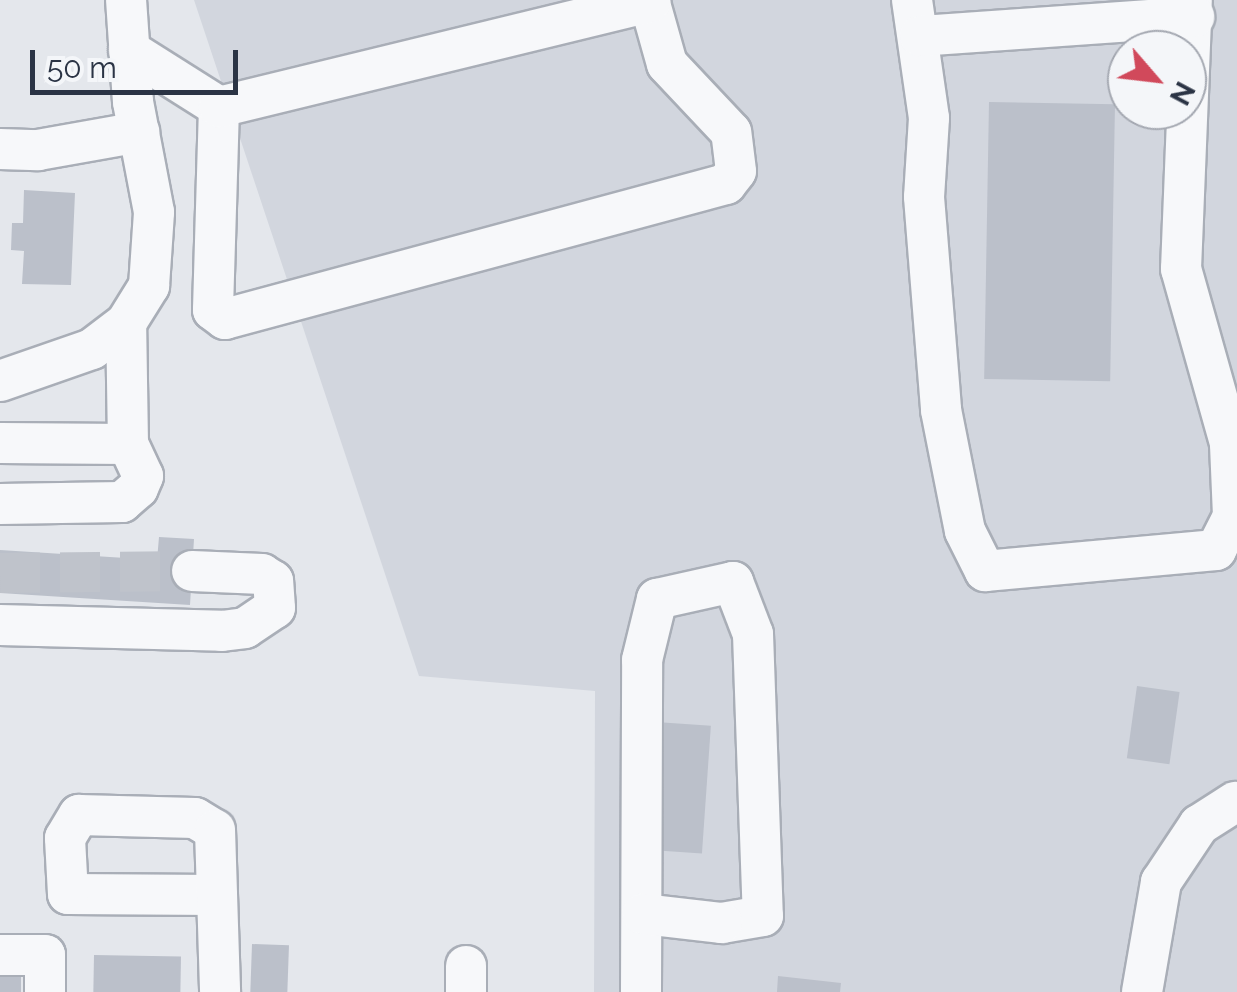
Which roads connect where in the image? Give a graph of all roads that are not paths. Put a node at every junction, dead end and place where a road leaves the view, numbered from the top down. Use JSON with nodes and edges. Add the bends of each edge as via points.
{"nodes":[{"id":1,"x":126,"y":0,"type":"edge"},
{"id":2,"x":649,"y":1,"type":"edge"},
{"id":3,"x":1193,"y":8,"type":"edge"},
{"id":4,"x":916,"y":18,"type":"edge"},
{"id":5,"x":129,"y":50,"type":"junction"},
{"id":6,"x":219,"y":107,"type":"junction"},
{"id":7,"x":139,"y":132,"type":"junction"},
{"id":8,"x":0,"y":149,"type":"edge"},
{"id":9,"x":126,"y":324,"type":"junction"},
{"id":10,"x":0,"y":381,"type":"edge"},
{"id":11,"x":0,"y":443,"type":"edge"},
{"id":12,"x":128,"y":444,"type":"junction"},
{"id":13,"x":0,"y":504,"type":"edge"},
{"id":14,"x":192,"y":571,"type":"tunnel mouth"},
{"id":15,"x":0,"y":626,"type":"edge"},
{"id":16,"x":1235,"y":802,"type":"edge"},
{"id":17,"x":68,"y":894,"type":"junction"},
{"id":18,"x":217,"y":895,"type":"junction"},
{"id":19,"x":643,"y":914,"type":"junction"},
{"id":20,"x":0,"y":954,"type":"edge"},
{"id":21,"x":45,"y":973,"type":"edge"},
{"id":22,"x":220,"y":992,"type":"edge"},
{"id":23,"x":642,"y":992,"type":"edge"},
{"id":24,"x":1142,"y":992,"type":"edge"}],
"edges":[{"from":1,"to":5,"type":"lane"},
{"from":2,"to":6,"type":"lane"},
{"from":2,"to":6,"type":"lane","via":[[667,64],[731,132],[736,170],[726,184],[224,319],[213,310]]},
{"from":3,"to":4,"type":"lane"},
{"from":3,"to":4,"type":"lane","via":[[1181,269],[1230,443],[1233,516],[1216,550],[985,570],[964,531],[941,410],[924,197],[929,118]]},
{"from":5,"to":6,"type":"lane"},
{"from":5,"to":7,"type":"lane"},
{"from":7,"to":8,"type":"lane","via":[[38,150]]},
{"from":7,"to":9,"type":"lane","via":[[154,212],[149,286]]},
{"from":9,"to":10,"type":"lane","via":[[62,363]]},
{"from":9,"to":12,"type":"lane"},
{"from":11,"to":12,"type":"lane"},
{"from":12,"to":13,"type":"lane","via":[[143,476],[122,502]]},
{"from":14,"to":15,"type":"lane","via":[[262,574],[273,581],[275,608],[255,624],[222,631]]},
{"from":16,"to":24,"type":"lane","via":[[1199,826],[1160,882]]},
{"from":17,"to":18,"type":"lane"},
{"from":17,"to":18,"type":"lane","via":[[65,838],[78,816],[194,818],[205,824],[215,830]]},
{"from":17,"to":21,"type":"lane"},
{"from":18,"to":22,"type":"lane"},
{"from":19,"to":19,"type":"lane","via":[[642,660],[657,599],[733,582],[753,634],[762,916],[722,923]]},
{"from":19,"to":23,"type":"lane"},
{"from":20,"to":21,"type":"lane"}]}
